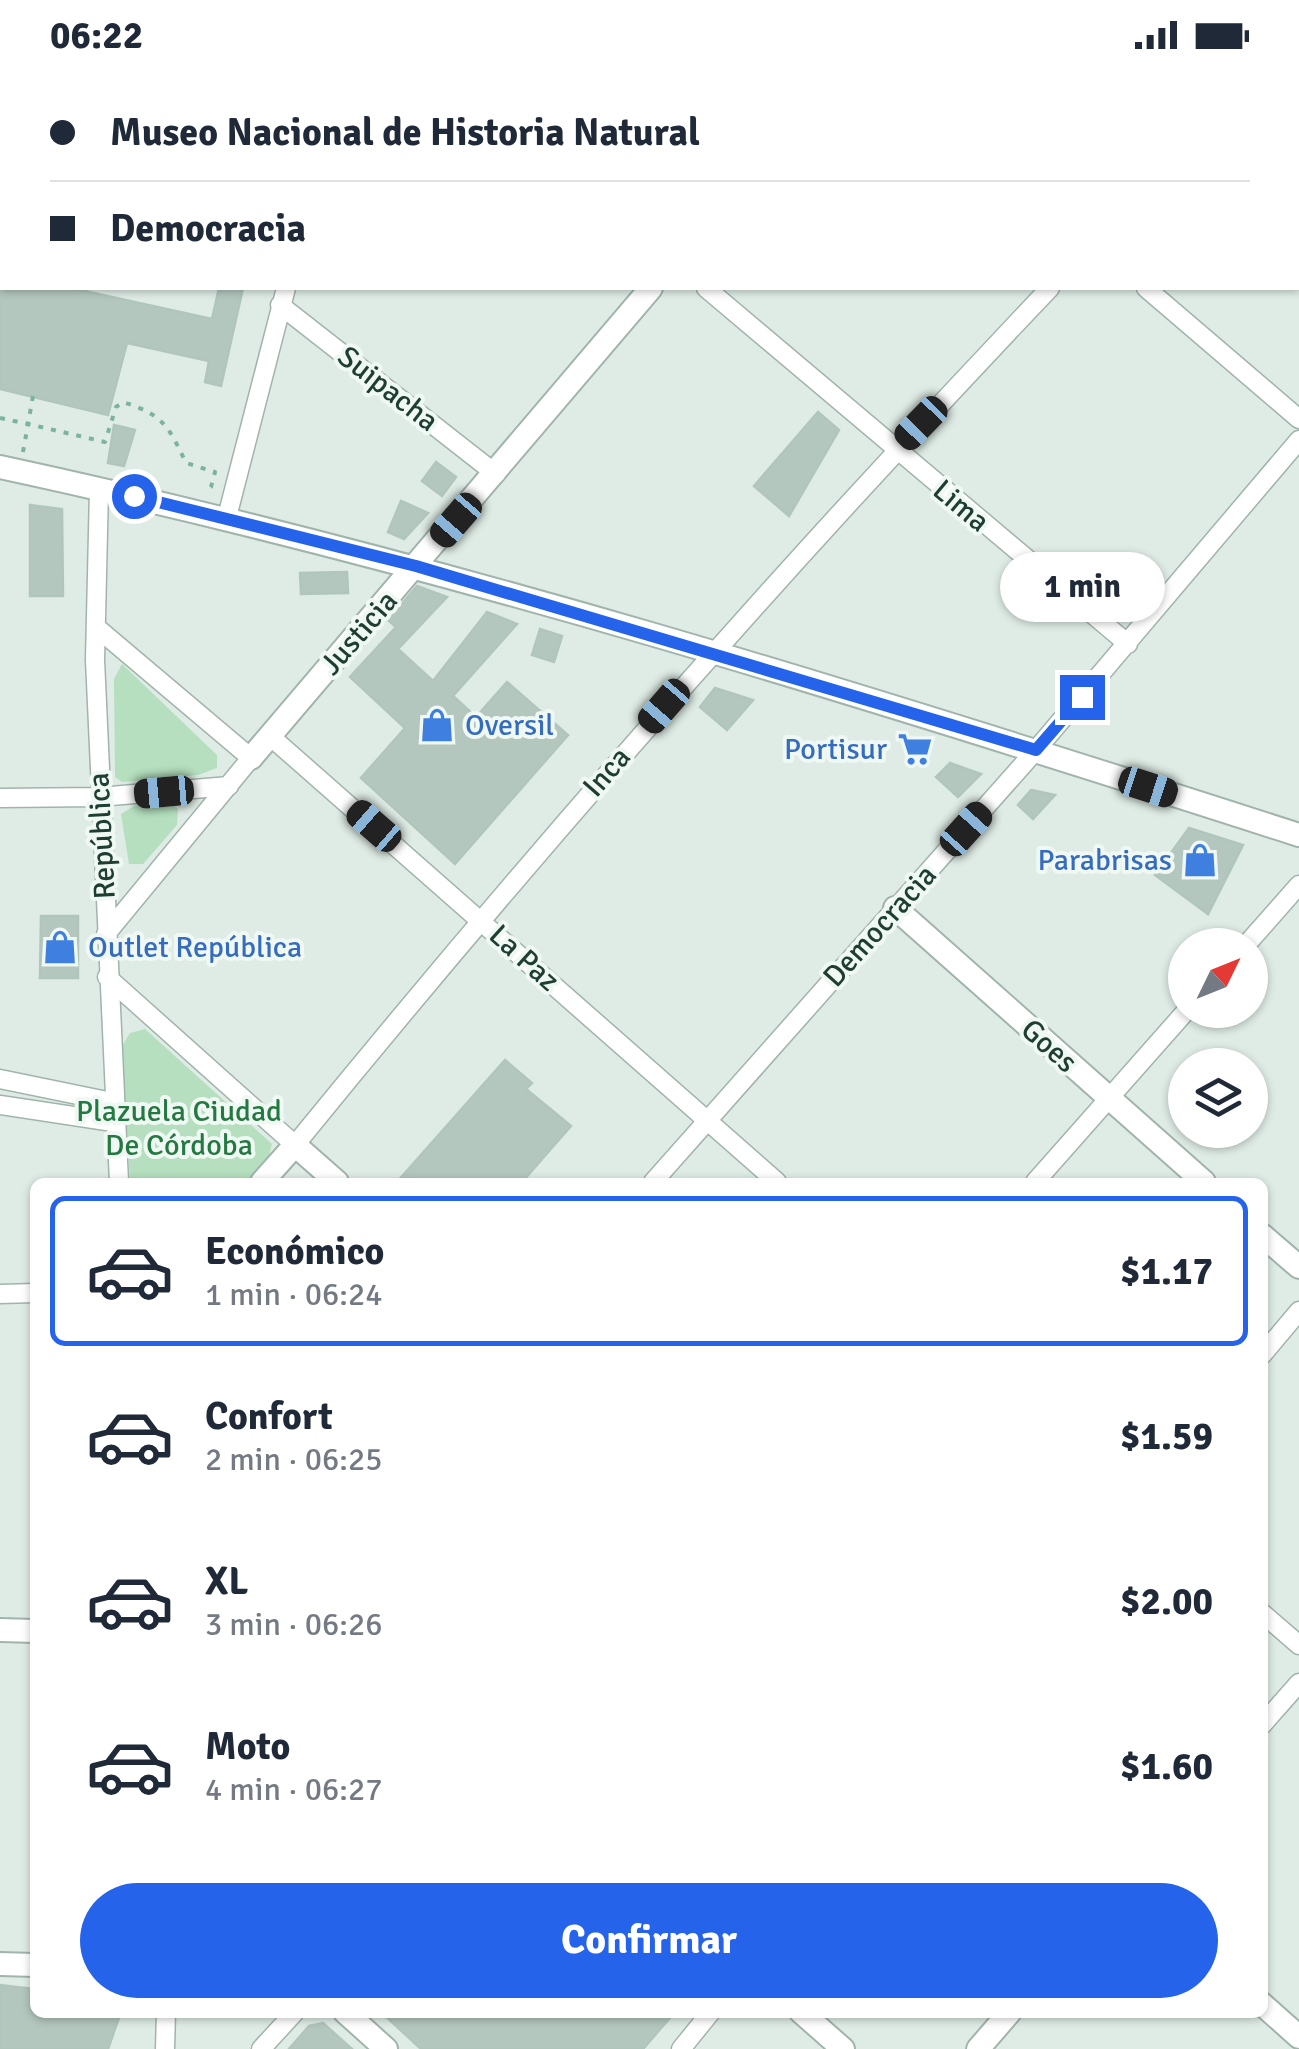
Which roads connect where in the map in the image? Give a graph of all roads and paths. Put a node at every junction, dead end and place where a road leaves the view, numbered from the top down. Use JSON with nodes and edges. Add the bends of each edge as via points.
{"nodes":[{"id":1,"x":650,"y":290,"type":"edge"},
{"id":2,"x":708,"y":290,"type":"edge"},
{"id":3,"x":1048,"y":290,"type":"edge"},
{"id":4,"x":1148,"y":290,"type":"edge"},
{"id":5,"x":283,"y":296,"type":"edge"},
{"id":6,"x":33,"y":396,"type":"dead end"},
{"id":7,"x":0,"y":418,"type":"edge"},
{"id":8,"x":1299,"y":419,"type":"edge"},
{"id":9,"x":28,"y":424,"type":"junction"},
{"id":10,"x":1299,"y":440,"type":"edge"},
{"id":11,"x":895,"y":450,"type":"junction"},
{"id":12,"x":23,"y":452,"type":"dead end"},
{"id":13,"x":0,"y":467,"type":"edge"},
{"id":14,"x":496,"y":474,"type":"junction"},
{"id":15,"x":100,"y":489,"type":"junction"},
{"id":16,"x":206,"y":492,"type":"dead end"},
{"id":17,"x":228,"y":517,"type":"junction"},
{"id":18,"x":416,"y":566,"type":"junction"},
{"id":19,"x":96,"y":627,"type":"junction"},
{"id":20,"x":1128,"y":644,"type":"junction"},
{"id":21,"x":712,"y":651,"type":"junction"},
{"id":22,"x":270,"y":736,"type":"junction"},
{"id":23,"x":1036,"y":750,"type":"junction"},
{"id":24,"x":252,"y":758,"type":"junction"},
{"id":25,"x":229,"y":786,"type":"junction"},
{"id":26,"x":99,"y":797,"type":"junction"},
{"id":27,"x":0,"y":798,"type":"edge"},
{"id":28,"x":1299,"y":835,"type":"edge"},
{"id":29,"x":1299,"y":885,"type":"edge"},
{"id":30,"x":896,"y":908,"type":"junction"},
{"id":31,"x":480,"y":918,"type":"junction"},
{"id":32,"x":1261,"y":928,"type":"edge"},
{"id":33,"x":106,"y":934,"type":"junction"},
{"id":34,"x":107,"y":977,"type":"junction"},
{"id":35,"x":1172,"y":1028,"type":"edge"},
{"id":36,"x":0,"y":1079,"type":"edge"},
{"id":37,"x":1108,"y":1098,"type":"junction"},
{"id":38,"x":0,"y":1105,"type":"edge"},
{"id":39,"x":113,"y":1112,"type":"junction"},
{"id":40,"x":708,"y":1121,"type":"junction"},
{"id":41,"x":295,"y":1145,"type":"junction"},
{"id":42,"x":119,"y":1178,"type":"edge"},
{"id":43,"x":266,"y":1178,"type":"edge"},
{"id":44,"x":332,"y":1178,"type":"edge"},
{"id":45,"x":657,"y":1178,"type":"edge"},
{"id":46,"x":772,"y":1178,"type":"edge"},
{"id":47,"x":1038,"y":1178,"type":"edge"},
{"id":48,"x":1199,"y":1178,"type":"edge"},
{"id":49,"x":1268,"y":1239,"type":"edge"},
{"id":50,"x":1299,"y":1267,"type":"edge"},
{"id":51,"x":30,"y":1293,"type":"edge"},
{"id":52,"x":0,"y":1294,"type":"edge"},
{"id":53,"x":1299,"y":1311,"type":"edge"},
{"id":54,"x":1268,"y":1347,"type":"edge"},
{"id":55,"x":1268,"y":1618,"type":"edge"},
{"id":56,"x":0,"y":1630,"type":"edge"},
{"id":57,"x":30,"y":1632,"type":"edge"},
{"id":58,"x":1299,"y":1646,"type":"edge"},
{"id":59,"x":1299,"y":1683,"type":"edge"},
{"id":60,"x":1268,"y":1718,"type":"edge"},
{"id":61,"x":0,"y":1964,"type":"edge"},
{"id":62,"x":30,"y":1965,"type":"edge"},
{"id":63,"x":1268,"y":2009,"type":"edge"},
{"id":64,"x":166,"y":2018,"type":"edge"},
{"id":65,"x":289,"y":2018,"type":"edge"},
{"id":66,"x":352,"y":2018,"type":"edge"},
{"id":67,"x":706,"y":2018,"type":"edge"},
{"id":68,"x":808,"y":2018,"type":"edge"},
{"id":69,"x":1005,"y":2018,"type":"edge"},
{"id":70,"x":1299,"y":2036,"type":"edge"},
{"id":71,"x":165,"y":2049,"type":"edge"},
{"id":72,"x":261,"y":2049,"type":"edge"},
{"id":73,"x":386,"y":2049,"type":"edge"},
{"id":74,"x":680,"y":2049,"type":"edge"},
{"id":75,"x":843,"y":2049,"type":"edge"},
{"id":76,"x":978,"y":2049,"type":"edge"}],
"edges":[{"from":1,"to":14,"type":"street","name":"Justicia"},
{"from":2,"to":11,"type":"street","name":"Lima"},
{"from":3,"to":11,"type":"street","name":"Inca"},
{"from":4,"to":8,"type":"street"},
{"from":5,"to":14,"type":"street","name":"Suipacha"},
{"from":5,"to":17,"type":"street"},
{"from":6,"to":9,"type":"path"},
{"from":7,"to":9,"type":"path"},
{"from":9,"to":12,"type":"path"},
{"from":9,"to":16,"type":"path","via":[[100,444],[108,439],[119,403],[153,412],[186,463],[215,472]]},
{"from":10,"to":20,"type":"street","name":"Democracia"},
{"from":11,"to":20,"type":"street","name":"Lima"},
{"from":11,"to":21,"type":"street","name":"Inca"},
{"from":13,"to":15,"type":"street"},
{"from":14,"to":18,"type":"street","name":"Justicia"},
{"from":15,"to":17,"type":"street"},
{"from":15,"to":19,"type":"street","name":"República"},
{"from":17,"to":18,"type":"street"},
{"from":18,"to":21,"type":"street"},
{"from":18,"to":22,"type":"street","name":"Justicia"},
{"from":19,"to":24,"type":"street"},
{"from":19,"to":26,"type":"street","name":"República"},
{"from":20,"to":23,"type":"street","name":"Democracia"},
{"from":21,"to":23,"type":"street"},
{"from":21,"to":31,"type":"street","name":"Inca"},
{"from":22,"to":24,"type":"street","name":"Justicia"},
{"from":22,"to":31,"type":"street","name":"La Paz"},
{"from":23,"to":28,"type":"street"},
{"from":23,"to":30,"type":"street","name":"Democracia"},
{"from":24,"to":25,"type":"street","name":"Justicia"},
{"from":25,"to":26,"type":"street"},
{"from":25,"to":33,"type":"street","name":"Justicia"},
{"from":26,"to":27,"type":"street"},
{"from":26,"to":33,"type":"street","name":"República"},
{"from":29,"to":32,"type":"street"},
{"from":30,"to":37,"type":"street","name":"Goes"},
{"from":30,"to":40,"type":"street","name":"Democracia"},
{"from":31,"to":40,"type":"street","name":"La Paz"},
{"from":31,"to":41,"type":"street","name":"Inca"},
{"from":33,"to":34,"type":"street","name":"República"},
{"from":34,"to":39,"type":"street","name":"República"},
{"from":34,"to":41,"type":"street"},
{"from":35,"to":37,"type":"street"},
{"from":36,"to":39,"type":"street"},
{"from":37,"to":47,"type":"street"},
{"from":37,"to":48,"type":"street","name":"Goes"},
{"from":38,"to":39,"type":"street"},
{"from":39,"to":42,"type":"street","name":"República"},
{"from":40,"to":45,"type":"street","name":"Democracia"},
{"from":40,"to":46,"type":"street","name":"La Paz"},
{"from":41,"to":43,"type":"street","name":"Inca"},
{"from":41,"to":44,"type":"street"},
{"from":49,"to":50,"type":"street"},
{"from":51,"to":52,"type":"street"},
{"from":53,"to":54,"type":"street"},
{"from":55,"to":58,"type":"street"},
{"from":56,"to":57,"type":"street"},
{"from":59,"to":60,"type":"street"},
{"from":61,"to":62,"type":"street"},
{"from":63,"to":70,"type":"street"},
{"from":64,"to":71,"type":"street"},
{"from":65,"to":72,"type":"street"},
{"from":66,"to":73,"type":"street"},
{"from":67,"to":74,"type":"street"},
{"from":68,"to":75,"type":"street"},
{"from":69,"to":76,"type":"street"}]}
